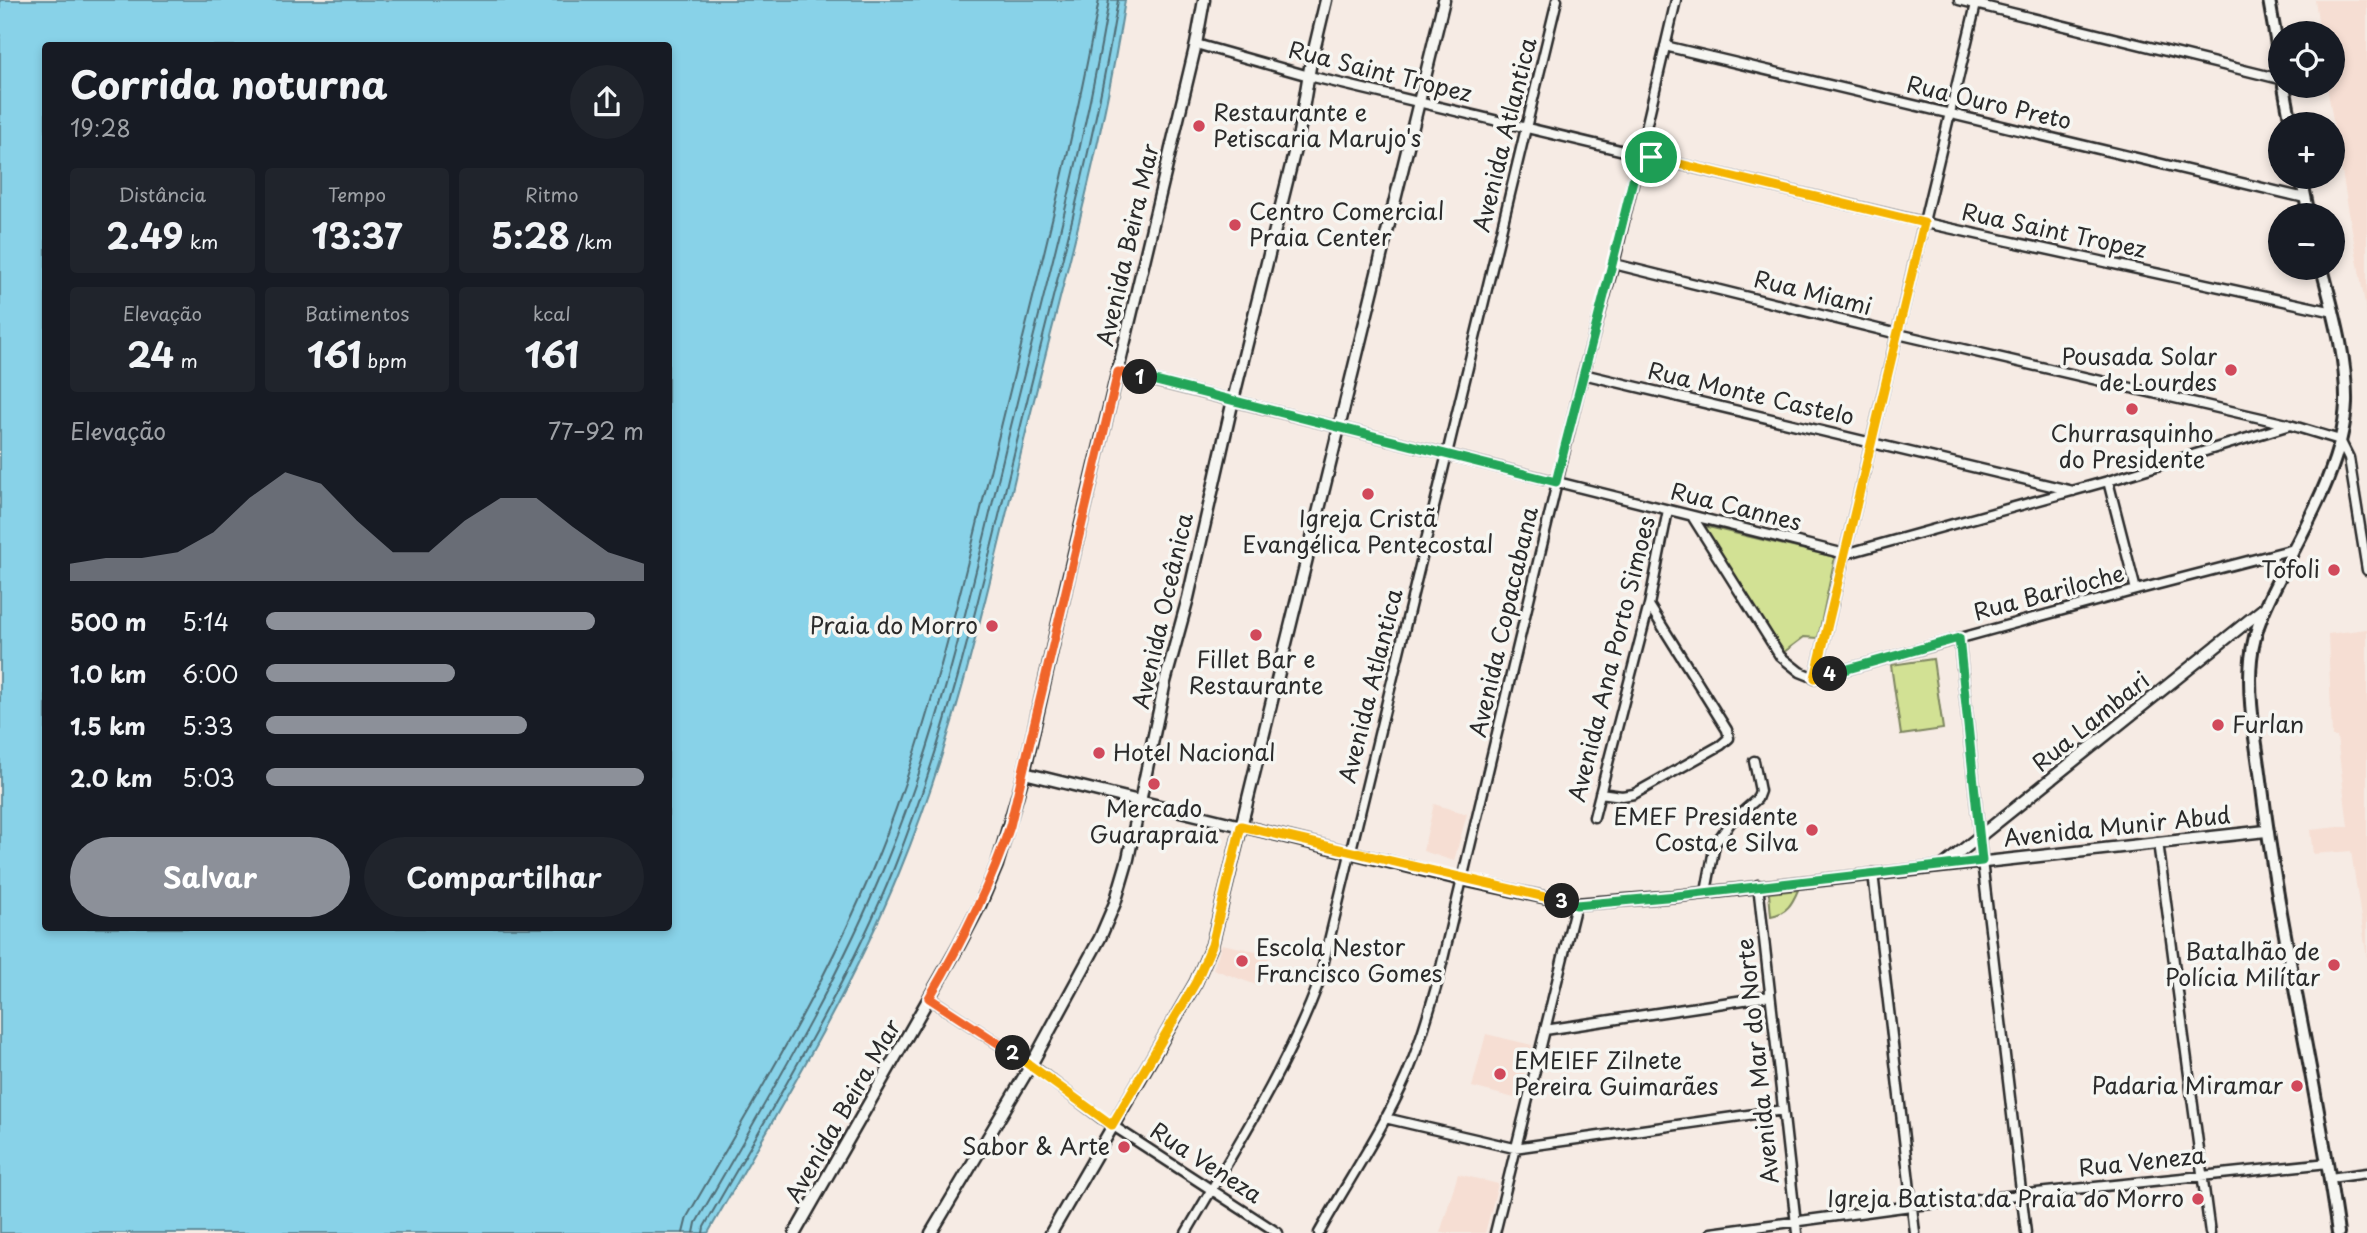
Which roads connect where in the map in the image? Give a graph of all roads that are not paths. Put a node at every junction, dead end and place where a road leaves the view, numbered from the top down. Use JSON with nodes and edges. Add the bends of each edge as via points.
{"nodes":[{"id":1,"x":1205,"y":0,"type":"edge"},
{"id":2,"x":1326,"y":0,"type":"edge"},
{"id":3,"x":1444,"y":0,"type":"edge"},
{"id":4,"x":1557,"y":0,"type":"edge"},
{"id":5,"x":1676,"y":0,"type":"edge"},
{"id":6,"x":1959,"y":0,"type":"edge"},
{"id":7,"x":2269,"y":0,"type":"edge"},
{"id":8,"x":1977,"y":2,"type":"edge"},
{"id":9,"x":2273,"y":21,"type":"edge"},
{"id":10,"x":1196,"y":44,"type":"junction"},
{"id":11,"x":1665,"y":46,"type":"junction"},
{"id":12,"x":1309,"y":76,"type":"junction"},
{"id":13,"x":2268,"y":76,"type":"edge"},
{"id":14,"x":1418,"y":101,"type":"junction"},
{"id":15,"x":1950,"y":114,"type":"junction"},
{"id":16,"x":1527,"y":127,"type":"junction"},
{"id":17,"x":1639,"y":154,"type":"junction"},
{"id":18,"x":2303,"y":189,"type":"edge"},
{"id":19,"x":2305,"y":198,"type":"junction"},
{"id":20,"x":2306,"y":203,"type":"edge"},
{"id":21,"x":1924,"y":223,"type":"junction"},
{"id":22,"x":1614,"y":264,"type":"junction"},
{"id":23,"x":2325,"y":280,"type":"edge"},
{"id":24,"x":2334,"y":312,"type":"junction"},
{"id":25,"x":1898,"y":334,"type":"junction"},
{"id":26,"x":1118,"y":372,"type":"junction"},
{"id":27,"x":1583,"y":374,"type":"junction"},
{"id":28,"x":1233,"y":400,"type":"junction"},
{"id":29,"x":2290,"y":425,"type":"junction"},
{"id":30,"x":1338,"y":428,"type":"junction"},
{"id":31,"x":2340,"y":440,"type":"junction"},
{"id":32,"x":1872,"y":443,"type":"junction"},
{"id":33,"x":1447,"y":455,"type":"junction"},
{"id":34,"x":2108,"y":481,"type":"junction"},
{"id":35,"x":1556,"y":482,"type":"junction"},
{"id":36,"x":2074,"y":491,"type":"junction"},
{"id":37,"x":1668,"y":510,"type":"junction"},
{"id":38,"x":1692,"y":516,"type":"junction"},
{"id":39,"x":2294,"y":549,"type":"junction"},
{"id":40,"x":1845,"y":554,"type":"junction"},
{"id":41,"x":2367,"y":570,"type":"edge"},
{"id":42,"x":2136,"y":590,"type":"junction"},
{"id":43,"x":1649,"y":605,"type":"junction"},
{"id":44,"x":2263,"y":609,"type":"junction"},
{"id":45,"x":1959,"y":638,"type":"junction"},
{"id":46,"x":1815,"y":678,"type":"junction"},
{"id":47,"x":1754,"y":761,"type":"dead end"},
{"id":48,"x":1024,"y":773,"type":"junction"},
{"id":49,"x":1600,"y":793,"type":"junction"},
{"id":50,"x":1140,"y":802,"type":"junction"},
{"id":51,"x":1594,"y":817,"type":"dead end"},
{"id":52,"x":1241,"y":826,"type":"junction"},
{"id":53,"x":2266,"y":831,"type":"junction"},
{"id":54,"x":1979,"y":836,"type":"junction"},
{"id":55,"x":2158,"y":842,"type":"junction"},
{"id":56,"x":1351,"y":853,"type":"junction"},
{"id":57,"x":1982,"y":861,"type":"junction"},
{"id":58,"x":1943,"y":865,"type":"junction"},
{"id":59,"x":1873,"y":873,"type":"junction"},
{"id":60,"x":1463,"y":880,"type":"junction"},
{"id":61,"x":1758,"y":885,"type":"junction"},
{"id":62,"x":1706,"y":892,"type":"junction"},
{"id":63,"x":1576,"y":905,"type":"junction"},
{"id":64,"x":1770,"y":996,"type":"junction"},
{"id":65,"x":929,"y":998,"type":"junction"},
{"id":66,"x":1545,"y":1030,"type":"junction"},
{"id":67,"x":1031,"y":1065,"type":"junction"},
{"id":68,"x":1783,"y":1110,"type":"junction"},
{"id":69,"x":1385,"y":1118,"type":"junction"},
{"id":70,"x":1112,"y":1125,"type":"junction"},
{"id":71,"x":1514,"y":1148,"type":"junction"},
{"id":72,"x":2328,"y":1163,"type":"junction"},
{"id":73,"x":2367,"y":1173,"type":"edge"},
{"id":74,"x":2202,"y":1176,"type":"junction"},
{"id":75,"x":2330,"y":1178,"type":"junction"},
{"id":76,"x":1211,"y":1189,"type":"junction"},
{"id":77,"x":2022,"y":1194,"type":"junction"},
{"id":78,"x":1912,"y":1206,"type":"junction"},
{"id":79,"x":1796,"y":1221,"type":"junction"},
{"id":80,"x":795,"y":1233,"type":"edge"},
{"id":81,"x":931,"y":1233,"type":"edge"},
{"id":82,"x":1051,"y":1233,"type":"edge"},
{"id":83,"x":1186,"y":1233,"type":"edge"},
{"id":84,"x":1278,"y":1233,"type":"edge"},
{"id":85,"x":1319,"y":1233,"type":"edge"},
{"id":86,"x":1495,"y":1233,"type":"edge"},
{"id":87,"x":1711,"y":1233,"type":"edge"},
{"id":88,"x":1797,"y":1233,"type":"edge"},
{"id":89,"x":1915,"y":1233,"type":"edge"},
{"id":90,"x":2026,"y":1233,"type":"edge"},
{"id":91,"x":2210,"y":1233,"type":"edge"},
{"id":92,"x":2338,"y":1233,"type":"edge"}],
"edges":[{"from":1,"to":10,"type":"street","name":"Avenida Beira Mar"},
{"from":2,"to":12,"type":"street","name":"Avenida Oceânica"},
{"from":3,"to":14,"type":"street"},
{"from":4,"to":16,"type":"street","name":"Avenida Atlantica"},
{"from":5,"to":11,"type":"street","name":"Avenida Copacabana"},
{"from":6,"to":8,"type":"street"},
{"from":7,"to":9,"type":"main road"},
{"from":8,"to":13,"type":"street"},
{"from":8,"to":15,"type":"street"},
{"from":10,"to":12,"type":"street","name":"Rua Saint Tropez"},
{"from":10,"to":26,"type":"street","name":"Avenida Beira Mar"},
{"from":11,"to":15,"type":"street","name":"Rua Ouro Preto"},
{"from":11,"to":17,"type":"street","name":"Avenida Copacabana"},
{"from":12,"to":14,"type":"street","name":"Rua Saint Tropez"},
{"from":12,"to":28,"type":"street","name":"Avenida Oceânica"},
{"from":14,"to":16,"type":"street","name":"Rua Saint Tropez"},
{"from":14,"to":30,"type":"street"},
{"from":15,"to":19,"type":"street","name":"Rua Ouro Preto"},
{"from":15,"to":21,"type":"street"},
{"from":16,"to":17,"type":"street","name":"Rua Saint Tropez"},
{"from":16,"to":33,"type":"street","name":"Avenida Atlantica"},
{"from":17,"to":21,"type":"street","name":"Rua Saint Tropez"},
{"from":17,"to":22,"type":"street","name":"Avenida Copacabana"},
{"from":18,"to":19,"type":"main road"},
{"from":19,"to":20,"type":"main road"},
{"from":21,"to":24,"type":"street","name":"Rua Saint Tropez"},
{"from":21,"to":25,"type":"street"},
{"from":22,"to":25,"type":"street","name":"Rua Miami"},
{"from":22,"to":27,"type":"street","name":"Avenida Copacabana"},
{"from":23,"to":24,"type":"main road"},
{"from":24,"to":31,"type":"main road","via":[[2345,381]]},
{"from":25,"to":29,"type":"street","name":"Rua Miami"},
{"from":25,"to":32,"type":"street"},
{"from":26,"to":28,"type":"street","name":"Rua Cannes"},
{"from":26,"to":48,"type":"street","name":"Avenida Beira Mar"},
{"from":27,"to":32,"type":"street","name":"Rua Monte Castelo"},
{"from":27,"to":35,"type":"street","name":"Avenida Copacabana"},
{"from":28,"to":30,"type":"street","name":"Rua Cannes"},
{"from":28,"to":50,"type":"street","name":"Avenida Oceânica"},
{"from":29,"to":31,"type":"street"},
{"from":29,"to":34,"type":"street","name":"Rua Cannes"},
{"from":30,"to":33,"type":"street","name":"Rua Cannes"},
{"from":30,"to":52,"type":"street"},
{"from":31,"to":39,"type":"main road"},
{"from":31,"to":41,"type":"street","via":[[2349,458]]},
{"from":32,"to":36,"type":"street","name":"Rua Monte Castelo"},
{"from":32,"to":40,"type":"street"},
{"from":33,"to":35,"type":"street","name":"Rua Cannes"},
{"from":33,"to":56,"type":"street","name":"Avenida Atlantica"},
{"from":34,"to":36,"type":"street","name":"Rua Cannes"},
{"from":34,"to":42,"type":"street"},
{"from":35,"to":37,"type":"street","name":"Rua Cannes"},
{"from":35,"to":60,"type":"street","name":"Avenida Copacabana"},
{"from":36,"to":40,"type":"street","name":"Rua Cannes"},
{"from":37,"to":38,"type":"street","name":"Rua Cannes"},
{"from":37,"to":43,"type":"street","name":"Avenida Ana Porto Simoes"},
{"from":38,"to":40,"type":"street","name":"Rua Cannes"},
{"from":38,"to":46,"type":"street","via":[[1780,656]]},
{"from":39,"to":42,"type":"street","name":"Rua Bariloche"},
{"from":39,"to":44,"type":"main road"},
{"from":40,"to":46,"type":"street"},
{"from":42,"to":45,"type":"street","name":"Rua Bariloche"},
{"from":43,"to":49,"type":"street","name":"Avenida Ana Porto Simoes"},
{"from":43,"to":49,"type":"street","via":[[1729,738],[1634,794]]},
{"from":44,"to":53,"type":"main road","via":[[2251,657],[2250,699]]},
{"from":44,"to":54,"type":"street","name":"Rua Lambari"},
{"from":45,"to":46,"type":"street","name":"Rua Bariloche"},
{"from":45,"to":54,"type":"street"},
{"from":47,"to":62,"type":"street","via":[[1760,791],[1715,844]]},
{"from":48,"to":50,"type":"street","name":"Avenida Munir Abud"},
{"from":48,"to":65,"type":"street","name":"Avenida Beira Mar","via":[[989,885]]},
{"from":49,"to":51,"type":"street","name":"Avenida Ana Porto Simoes"},
{"from":50,"to":52,"type":"street","name":"Avenida Munir Abud"},
{"from":50,"to":67,"type":"street","name":"Avenida Oceânica","via":[[1125,870],[1107,922]]},
{"from":52,"to":56,"type":"street","name":"Avenida Munir Abud"},
{"from":52,"to":70,"type":"street","via":[[1212,945],[1196,982]]},
{"from":53,"to":55,"type":"street","name":"Avenida Munir Abud"},
{"from":53,"to":72,"type":"main road"},
{"from":54,"to":57,"type":"street"},
{"from":54,"to":58,"type":"street","name":"Rua Lambari"},
{"from":55,"to":57,"type":"street","name":"Avenida Munir Abud"},
{"from":55,"to":74,"type":"street"},
{"from":56,"to":60,"type":"street","name":"Avenida Munir Abud"},
{"from":56,"to":76,"type":"street","name":"Avenida Atlantica","via":[[1306,1017]]},
{"from":57,"to":58,"type":"street","name":"Avenida Munir Abud"},
{"from":57,"to":77,"type":"street"},
{"from":58,"to":59,"type":"street","name":"Avenida Munir Abud"},
{"from":59,"to":61,"type":"street","name":"Avenida Munir Abud"},
{"from":59,"to":78,"type":"street"},
{"from":60,"to":63,"type":"street","name":"Avenida Munir Abud"},
{"from":60,"to":69,"type":"street","name":"Avenida Copacabana","via":[[1421,1040]]},
{"from":61,"to":62,"type":"street","name":"Avenida Munir Abud"},
{"from":61,"to":64,"type":"street","name":"Avenida Mar do Norte"},
{"from":62,"to":63,"type":"street","name":"Avenida Munir Abud"},
{"from":63,"to":66,"type":"street"},
{"from":64,"to":66,"type":"street"},
{"from":64,"to":68,"type":"street","name":"Avenida Mar do Norte"},
{"from":65,"to":67,"type":"street","name":"Rua Veneza"},
{"from":65,"to":80,"type":"street","name":"Avenida Beira Mar"},
{"from":66,"to":71,"type":"street"},
{"from":67,"to":70,"type":"street","name":"Rua Veneza"},
{"from":67,"to":81,"type":"street","name":"Avenida Oceânica"},
{"from":68,"to":71,"type":"street"},
{"from":68,"to":79,"type":"street","name":"Avenida Mar do Norte"},
{"from":69,"to":71,"type":"street"},
{"from":69,"to":85,"type":"street","name":"Avenida Copacabana"},
{"from":70,"to":76,"type":"street","name":"Rua Veneza"},
{"from":70,"to":82,"type":"street"},
{"from":71,"to":86,"type":"street"},
{"from":72,"to":74,"type":"street","name":"Rua Veneza"},
{"from":72,"to":75,"type":"main road"},
{"from":73,"to":75,"type":"street"},
{"from":74,"to":77,"type":"street","name":"Rua Veneza"},
{"from":74,"to":91,"type":"street"},
{"from":75,"to":92,"type":"main road"},
{"from":76,"to":83,"type":"street","name":"Avenida Atlantica"},
{"from":76,"to":84,"type":"street","name":"Rua Veneza"},
{"from":77,"to":78,"type":"street","name":"Rua Veneza"},
{"from":77,"to":90,"type":"street"},
{"from":78,"to":79,"type":"street","name":"Rua Veneza"},
{"from":78,"to":89,"type":"street"},
{"from":79,"to":87,"type":"street","name":"Rua Veneza"},
{"from":79,"to":88,"type":"street","name":"Avenida Mar do Norte"}]}
